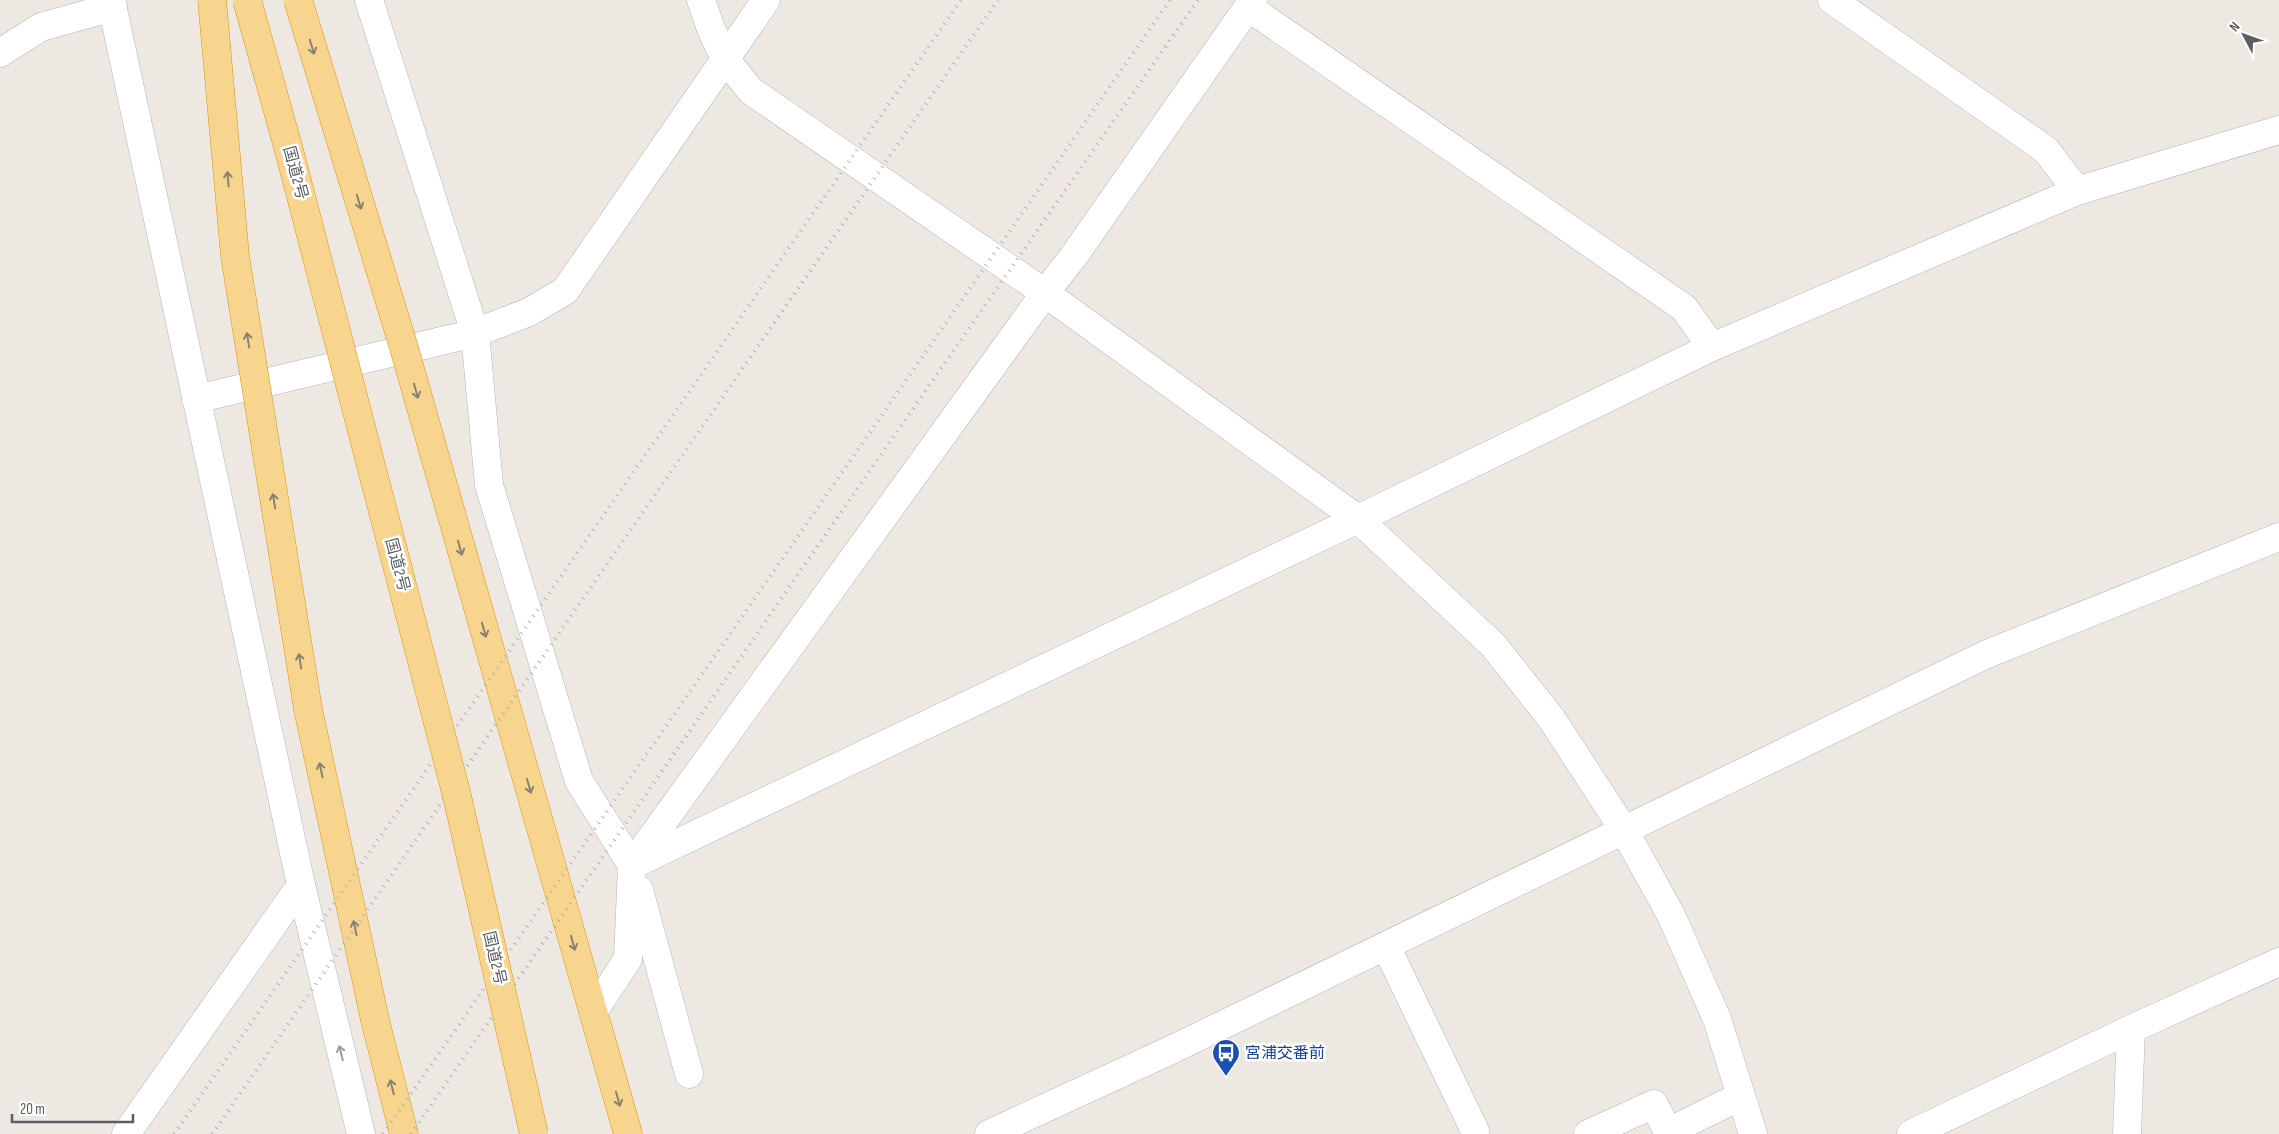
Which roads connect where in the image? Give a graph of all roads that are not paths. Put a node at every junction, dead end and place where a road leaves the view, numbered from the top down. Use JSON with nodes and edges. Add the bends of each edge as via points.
{"nodes":[{"id":1,"x":212,"y":0,"type":"edge"},
{"id":2,"x":247,"y":0,"type":"edge"},
{"id":3,"x":298,"y":0,"type":"edge"},
{"id":4,"x":369,"y":0,"type":"edge"},
{"id":5,"x":701,"y":0,"type":"edge"},
{"id":6,"x":766,"y":0,"type":"edge"},
{"id":7,"x":1832,"y":0,"type":"edge"},
{"id":8,"x":1251,"y":3,"type":"edge"},
{"id":9,"x":112,"y":4,"type":"edge"},
{"id":10,"x":0,"y":52,"type":"edge"},
{"id":11,"x":725,"y":59,"type":"junction"},
{"id":12,"x":2279,"y":130,"type":"edge"},
{"id":13,"x":2077,"y":190,"type":"junction"},
{"id":14,"x":1045,"y":293,"type":"junction"},
{"id":15,"x":475,"y":333,"type":"junction"},
{"id":16,"x":1712,"y":347,"type":"junction"},
{"id":17,"x":196,"y":398,"type":"junction"},
{"id":18,"x":1358,"y":519,"type":"junction"},
{"id":19,"x":2279,"y":537,"type":"edge"},
{"id":20,"x":685,"y":792,"type":"junction"},
{"id":21,"x":706,"y":829,"type":"junction"},
{"id":22,"x":1624,"y":830,"type":"junction"},
{"id":23,"x":632,"y":865,"type":"junction"},
{"id":24,"x":300,"y":886,"type":"junction"},
{"id":25,"x":1386,"y":946,"type":"junction"},
{"id":26,"x":2279,"y":962,"type":"edge"},
{"id":27,"x":593,"y":1012,"type":"junction"},
{"id":28,"x":2131,"y":1029,"type":"junction"},
{"id":29,"x":689,"y":1074,"type":"dead end"},
{"id":30,"x":1741,"y":1096,"type":"junction"},
{"id":31,"x":1475,"y":1131,"type":"dead end"},
{"id":32,"x":126,"y":1134,"type":"edge"},
{"id":33,"x":361,"y":1134,"type":"edge"},
{"id":34,"x":404,"y":1134,"type":"edge"},
{"id":35,"x":534,"y":1134,"type":"edge"},
{"id":36,"x":628,"y":1134,"type":"edge"},
{"id":37,"x":989,"y":1134,"type":"edge"},
{"id":38,"x":1588,"y":1134,"type":"edge"},
{"id":39,"x":1754,"y":1134,"type":"edge"},
{"id":40,"x":1911,"y":1134,"type":"edge"},
{"id":41,"x":2127,"y":1134,"type":"edge"}],
"edges":[{"from":34,"to":1,"type":"highway","one_way":true,"bridge":true,"via":[[375,1020],[308,709],[235,256]]},
{"from":2,"to":35,"type":"highway","name":"国道2号","bridge":true,"via":[[457,796]]},
{"from":3,"to":27,"type":"highway","one_way":true,"bridge":true,"via":[[401,339]]},
{"from":4,"to":15,"type":"street"},
{"from":5,"to":11,"type":"street"},
{"from":6,"to":11,"type":"street"},
{"from":7,"to":13,"type":"street","via":[[2046,150]]},
{"from":8,"to":14,"type":"street"},
{"from":8,"to":16,"type":"street","via":[[1684,308]]},
{"from":9,"to":10,"type":"street","via":[[41,27]]},
{"from":9,"to":17,"type":"street"},
{"from":11,"to":14,"type":"street","via":[[751,91]]},
{"from":11,"to":15,"type":"street","via":[[565,291],[529,312]]},
{"from":12,"to":13,"type":"street"},
{"from":13,"to":16,"type":"street"},
{"from":14,"to":18,"type":"street"},
{"from":14,"to":20,"type":"street"},
{"from":15,"to":17,"type":"street"},
{"from":15,"to":23,"type":"street","via":[[489,485],[579,781]]},
{"from":16,"to":18,"type":"street"},
{"from":17,"to":24,"type":"street"},
{"from":18,"to":21,"type":"street"},
{"from":18,"to":22,"type":"street","via":[[1492,646],[1551,718]]},
{"from":19,"to":22,"type":"street","via":[[1987,654]]},
{"from":20,"to":21,"type":"street"},
{"from":20,"to":23,"type":"street"},
{"from":21,"to":23,"type":"street"},
{"from":22,"to":25,"type":"street"},
{"from":22,"to":30,"type":"street","via":[[1671,915],[1716,1019]]},
{"from":23,"to":27,"type":"street","via":[[628,959]]},
{"from":23,"to":29,"type":"street"},
{"from":24,"to":32,"type":"street"},
{"from":33,"to":24,"type":"street","one_way":true},
{"from":25,"to":31,"type":"street"},
{"from":25,"to":37,"type":"street"},
{"from":26,"to":28,"type":"street"},
{"from":27,"to":36,"type":"highway","one_way":true},
{"from":28,"to":40,"type":"street"},
{"from":28,"to":41,"type":"street"},
{"from":30,"to":38,"type":"street","via":[[1668,1132],[1654,1104]]},
{"from":30,"to":39,"type":"street"}]}
